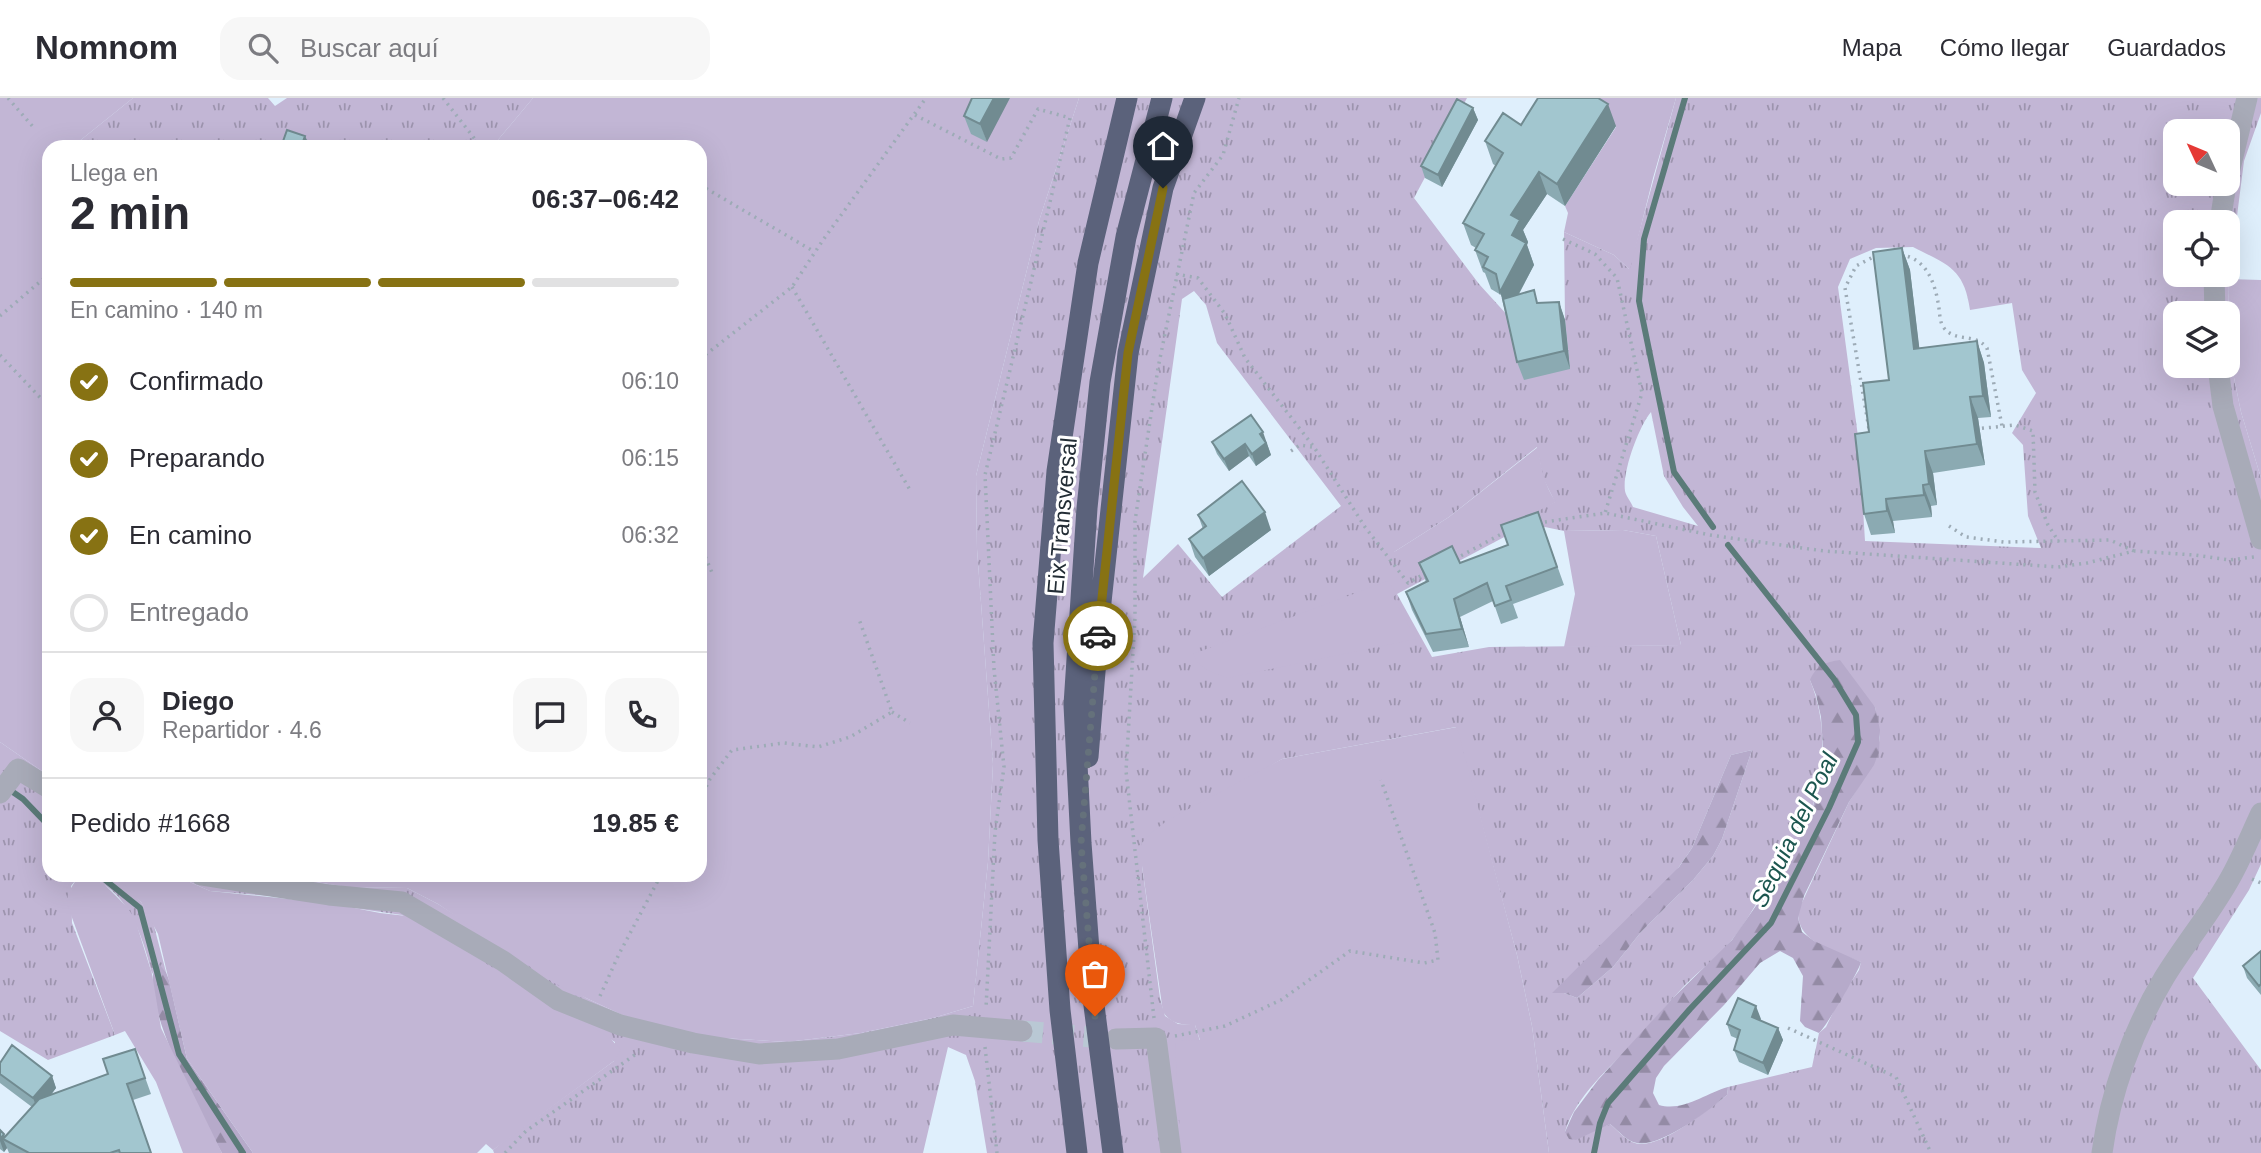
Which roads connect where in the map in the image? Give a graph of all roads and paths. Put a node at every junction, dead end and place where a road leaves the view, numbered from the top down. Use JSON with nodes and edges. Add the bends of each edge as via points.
{"nodes":[{"id":1,"x":8,"y":98,"type":"edge"},
{"id":2,"x":443,"y":98,"type":"edge"},
{"id":3,"x":926,"y":98,"type":"edge"},
{"id":4,"x":1127,"y":98,"type":"edge"},
{"id":5,"x":1162,"y":98,"type":"edge"},
{"id":6,"x":1195,"y":98,"type":"edge"},
{"id":7,"x":1240,"y":98,"type":"edge"},
{"id":8,"x":2247,"y":98,"type":"edge"},
{"id":9,"x":915,"y":115,"type":"junction"},
{"id":10,"x":2240,"y":127,"type":"edge"},
{"id":11,"x":34,"y":128,"type":"dead end"},
{"id":12,"x":476,"y":140,"type":"edge"},
{"id":13,"x":707,"y":189,"type":"edge"},
{"id":14,"x":1563,"y":239,"type":"dead end"},
{"id":15,"x":815,"y":252,"type":"junction"},
{"id":16,"x":1885,"y":256,"type":"edge"},
{"id":17,"x":1895,"y":256,"type":"edge"},
{"id":18,"x":1176,"y":274,"type":"junction"},
{"id":19,"x":42,"y":280,"type":"edge"},
{"id":20,"x":792,"y":287,"type":"junction"},
{"id":21,"x":0,"y":316,"type":"edge"},
{"id":22,"x":707,"y":354,"type":"edge"},
{"id":23,"x":0,"y":355,"type":"edge"},
{"id":24,"x":2219,"y":378,"type":"edge"},
{"id":25,"x":42,"y":400,"type":"edge"},
{"id":26,"x":2002,"y":426,"type":"junction"},
{"id":27,"x":1964,"y":431,"type":"edge"},
{"id":28,"x":1872,"y":439,"type":"edge"},
{"id":29,"x":1314,"y":447,"type":"junction"},
{"id":30,"x":1291,"y":451,"type":"dead end"},
{"id":31,"x":910,"y":491,"type":"dead end"},
{"id":32,"x":1605,"y":513,"type":"junction"},
{"id":33,"x":1530,"y":524,"type":"edge"},
{"id":34,"x":1518,"y":526,"type":"edge"},
{"id":35,"x":1949,"y":526,"type":"dead end"},
{"id":36,"x":2261,"y":539,"type":"edge"},
{"id":37,"x":2059,"y":542,"type":"junction"},
{"id":38,"x":2134,"y":551,"type":"junction"},
{"id":39,"x":2261,"y":554,"type":"edge"},
{"id":40,"x":707,"y":561,"type":"edge"},
{"id":41,"x":1445,"y":564,"type":"edge"},
{"id":42,"x":1432,"y":570,"type":"edge"},
{"id":43,"x":713,"y":575,"type":"dead end"},
{"id":44,"x":859,"y":619,"type":"dead end"},
{"id":45,"x":892,"y":712,"type":"junction"},
{"id":46,"x":910,"y":723,"type":"dead end"},
{"id":47,"x":1381,"y":780,"type":"dead end"},
{"id":48,"x":42,"y":785,"type":"edge"},
{"id":49,"x":707,"y":785,"type":"edge"},
{"id":50,"x":0,"y":793,"type":"edge"},
{"id":51,"x":2261,"y":813,"type":"edge"},
{"id":52,"x":1081,"y":843,"type":"junction"},
{"id":53,"x":246,"y":882,"type":"edge"},
{"id":54,"x":657,"y":882,"type":"edge"},
{"id":55,"x":592,"y":1014,"type":"junction"},
{"id":56,"x":984,"y":1027,"type":"junction"},
{"id":57,"x":1788,"y":1028,"type":"dead end"},
{"id":58,"x":1022,"y":1031,"type":"tunnel mouth"},
{"id":59,"x":659,"y":1035,"type":"junction"},
{"id":60,"x":1156,"y":1038,"type":"junction"},
{"id":61,"x":1116,"y":1039,"type":"tunnel mouth"},
{"id":62,"x":505,"y":1153,"type":"edge"},
{"id":63,"x":997,"y":1153,"type":"edge"},
{"id":64,"x":1077,"y":1153,"type":"edge"},
{"id":65,"x":1113,"y":1153,"type":"edge"},
{"id":66,"x":1171,"y":1153,"type":"edge"},
{"id":67,"x":1931,"y":1153,"type":"edge"},
{"id":68,"x":2102,"y":1153,"type":"edge"}],
"edges":[{"from":1,"to":11,"type":"path"},
{"from":2,"to":12,"type":"path"},
{"from":3,"to":9,"type":"path"},
{"from":4,"to":64,"type":"highway","name":"Eix Transversal","via":[[1088,263],[1056,471],[1043,643],[1051,879]]},
{"from":5,"to":52,"type":"highway","name":"Eix Transversal","via":[[1124,250],[1101,382],[1087,508],[1074,705]]},
{"from":6,"to":52,"type":"highway","via":[[1163,188],[1128,353]]},
{"from":7,"to":18,"type":"path","via":[[1223,155],[1194,193]]},
{"from":8,"to":10,"type":"street"},
{"from":9,"to":15,"type":"path"},
{"from":9,"to":56,"type":"path","via":[[1001,159],[1011,158],[1038,108],[1070,118],[985,475],[994,669],[1004,767],[995,832]]},
{"from":13,"to":15,"type":"path"},
{"from":14,"to":32,"type":"path","via":[[1595,254],[1617,278],[1642,393]]},
{"from":15,"to":20,"type":"path"},
{"from":16,"to":28,"type":"path","via":[[1856,266],[1845,288]]},
{"from":17,"to":26,"type":"path","via":[[1920,262],[1927,271],[1943,328],[1974,338],[1987,348]]},
{"from":18,"to":29,"type":"path","via":[[1198,278],[1225,314],[1245,358]]},
{"from":18,"to":60,"type":"path","via":[[1135,521],[1126,771]]},
{"from":19,"to":21,"type":"path"},
{"from":20,"to":22,"type":"path"},
{"from":20,"to":31,"type":"path"},
{"from":23,"to":25,"type":"path"},
{"from":24,"to":36,"type":"street","via":[[2222,406]]},
{"from":26,"to":27,"type":"path"},
{"from":26,"to":37,"type":"path","via":[[2033,431],[2035,492]]},
{"from":29,"to":30,"type":"path","via":[[1300,445]]},
{"from":29,"to":42,"type":"path","via":[[1365,527],[1408,583]]},
{"from":32,"to":33,"type":"path"},
{"from":32,"to":38,"type":"path","via":[[1710,535],[1892,556],[2058,567]]},
{"from":34,"to":41,"type":"path"},
{"from":35,"to":37,"type":"path","via":[[1966,537]]},
{"from":37,"to":38,"type":"path","via":[[2110,540]]},
{"from":38,"to":39,"type":"path","via":[[2229,561]]},
{"from":40,"to":43,"type":"path"},
{"from":44,"to":45,"type":"path"},
{"from":45,"to":46,"type":"path"},
{"from":45,"to":49,"type":"path","via":[[850,737],[818,747],[783,743],[732,750]]},
{"from":47,"to":60,"type":"path","via":[[1434,933],[1438,960],[1424,963],[1350,951],[1281,1000],[1225,1026]]},
{"from":48,"to":50,"type":"street","via":[[15,772]]},
{"from":51,"to":68,"type":"street","via":[[2233,873],[2163,981],[2134,1038],[2105,1129]]},
{"from":52,"to":65,"type":"highway","name":"Eix Transversal","via":[[1091,990]]},
{"from":53,"to":55,"type":"street","via":[[402,902],[503,961],[558,1000]]},
{"from":54,"to":55,"type":"path"},
{"from":55,"to":59,"type":"street"},
{"from":56,"to":58,"type":"street"},
{"from":56,"to":59,"type":"street","via":[[953,1025],[838,1049],[759,1055]]},
{"from":56,"to":63,"type":"path"},
{"from":57,"to":67,"type":"path","via":[[1896,1077]]},
{"from":59,"to":62,"type":"path","via":[[526,1131]]},
{"from":60,"to":61,"type":"street"},
{"from":60,"to":66,"type":"street"}]}
